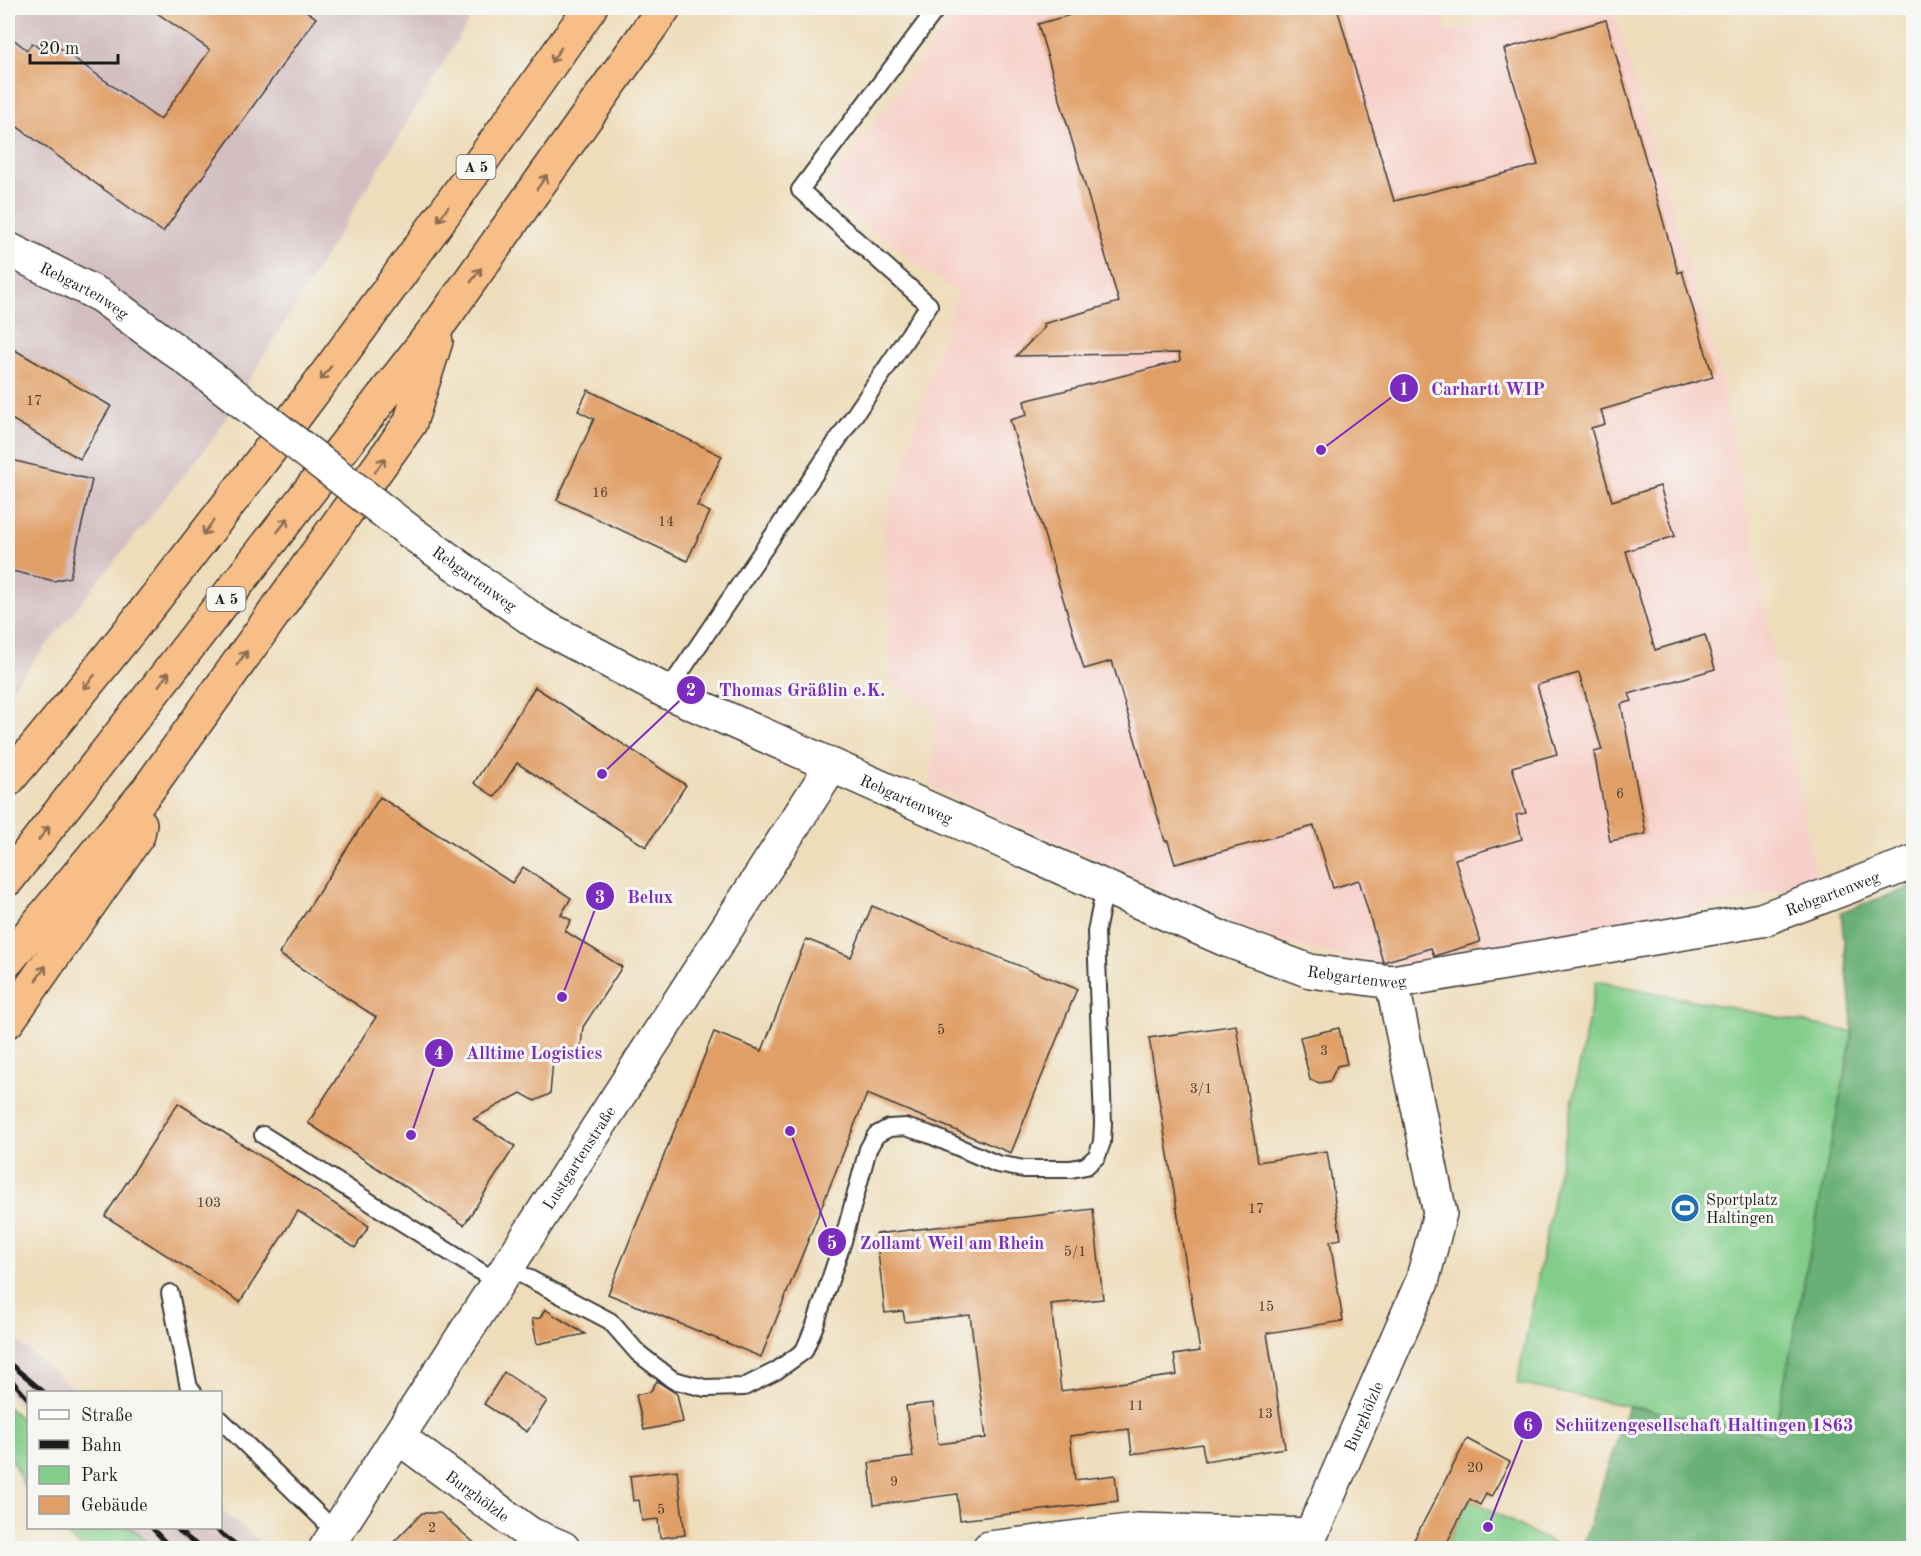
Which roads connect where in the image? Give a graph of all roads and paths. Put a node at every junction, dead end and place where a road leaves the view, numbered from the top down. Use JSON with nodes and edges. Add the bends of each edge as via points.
{"nodes":[{"id":1,"x":590,"y":8,"type":"edge"},
{"id":2,"x":664,"y":8,"type":"edge"},
{"id":3,"x":937,"y":8,"type":"edge"},
{"id":4,"x":8,"y":249,"type":"edge"},
{"id":5,"x":443,"y":319,"type":"junction"},
{"id":6,"x":667,"y":692,"type":"junction"},
{"id":7,"x":51,"y":728,"type":"junction"},
{"id":8,"x":8,"y":752,"type":"edge"},
{"id":9,"x":831,"y":767,"type":"junction"},
{"id":10,"x":8,"y":780,"type":"edge"},
{"id":11,"x":147,"y":791,"type":"junction"},
{"id":12,"x":1914,"y":862,"type":"edge"},
{"id":13,"x":8,"y":879,"type":"edge"},
{"id":14,"x":1105,"y":887,"type":"junction"},
{"id":15,"x":8,"y":960,"type":"edge"},
{"id":16,"x":1392,"y":982,"type":"junction"},
{"id":17,"x":8,"y":1021,"type":"edge"},
{"id":18,"x":263,"y":1135,"type":"dead end"},
{"id":19,"x":502,"y":1275,"type":"junction"},
{"id":20,"x":170,"y":1293,"type":"dead end"},
{"id":21,"x":192,"y":1391,"type":"edge"},
{"id":22,"x":222,"y":1421,"type":"edge"},
{"id":23,"x":398,"y":1437,"type":"junction"},
{"id":24,"x":331,"y":1540,"type":"edge"},
{"id":25,"x":563,"y":1548,"type":"edge"},
{"id":26,"x":989,"y":1548,"type":"edge"}],
"edges":[{"from":1,"to":7,"type":"highway","number":"A 5","one_way":true,"via":[[362,326]]},
{"from":5,"to":2,"type":"highway","number":"A 5","one_way":true},
{"from":3,"to":6,"type":"lane","via":[[800,190],[929,305]]},
{"from":4,"to":6,"type":"street","name":"Rebgartenweg","bridge":true,"via":[[101,296],[413,534],[539,624]]},
{"from":11,"to":5,"type":"highway","one_way":true,"via":[[410,423]]},
{"from":13,"to":5,"type":"highway","number":"A 5","one_way":true},
{"from":6,"to":9,"type":"street","name":"Rebgartenweg"},
{"from":7,"to":8,"type":"highway"},
{"from":7,"to":10,"type":"highway","number":"A 5"},
{"from":9,"to":14,"type":"street","name":"Rebgartenweg"},
{"from":9,"to":19,"type":"street","name":"Lustgartenstraße"},
{"from":11,"to":15,"type":"highway"},
{"from":17,"to":11,"type":"highway","one_way":true,"via":[[138,835]]},
{"from":12,"to":16,"type":"street","name":"Rebgartenweg","via":[[1761,920]]},
{"from":14,"to":16,"type":"street","name":"Rebgartenweg","via":[[1310,971]]},
{"from":14,"to":19,"type":"lane","via":[[1096,932],[1103,1123],[1097,1155],[1086,1166],[1071,1169],[1023,1169],[997,1164],[905,1127],[888,1128],[876,1135],[868,1149],[843,1241],[804,1351],[776,1371],[744,1387],[705,1388],[673,1380],[638,1353],[610,1321]]},
{"from":16,"to":26,"type":"street","name":"Burghölzle","via":[[1440,1213],[1422,1282],[1311,1535],[1137,1530]]},
{"from":18,"to":19,"type":"lane"},
{"from":19,"to":23,"type":"street","name":"Lustgartenstraße"},
{"from":20,"to":21,"type":"lane"},
{"from":22,"to":24,"type":"lane"},
{"from":23,"to":24,"type":"street","name":"Lustgartenstraße"},
{"from":23,"to":25,"type":"street","name":"Burghölzle","via":[[530,1534]]}]}
